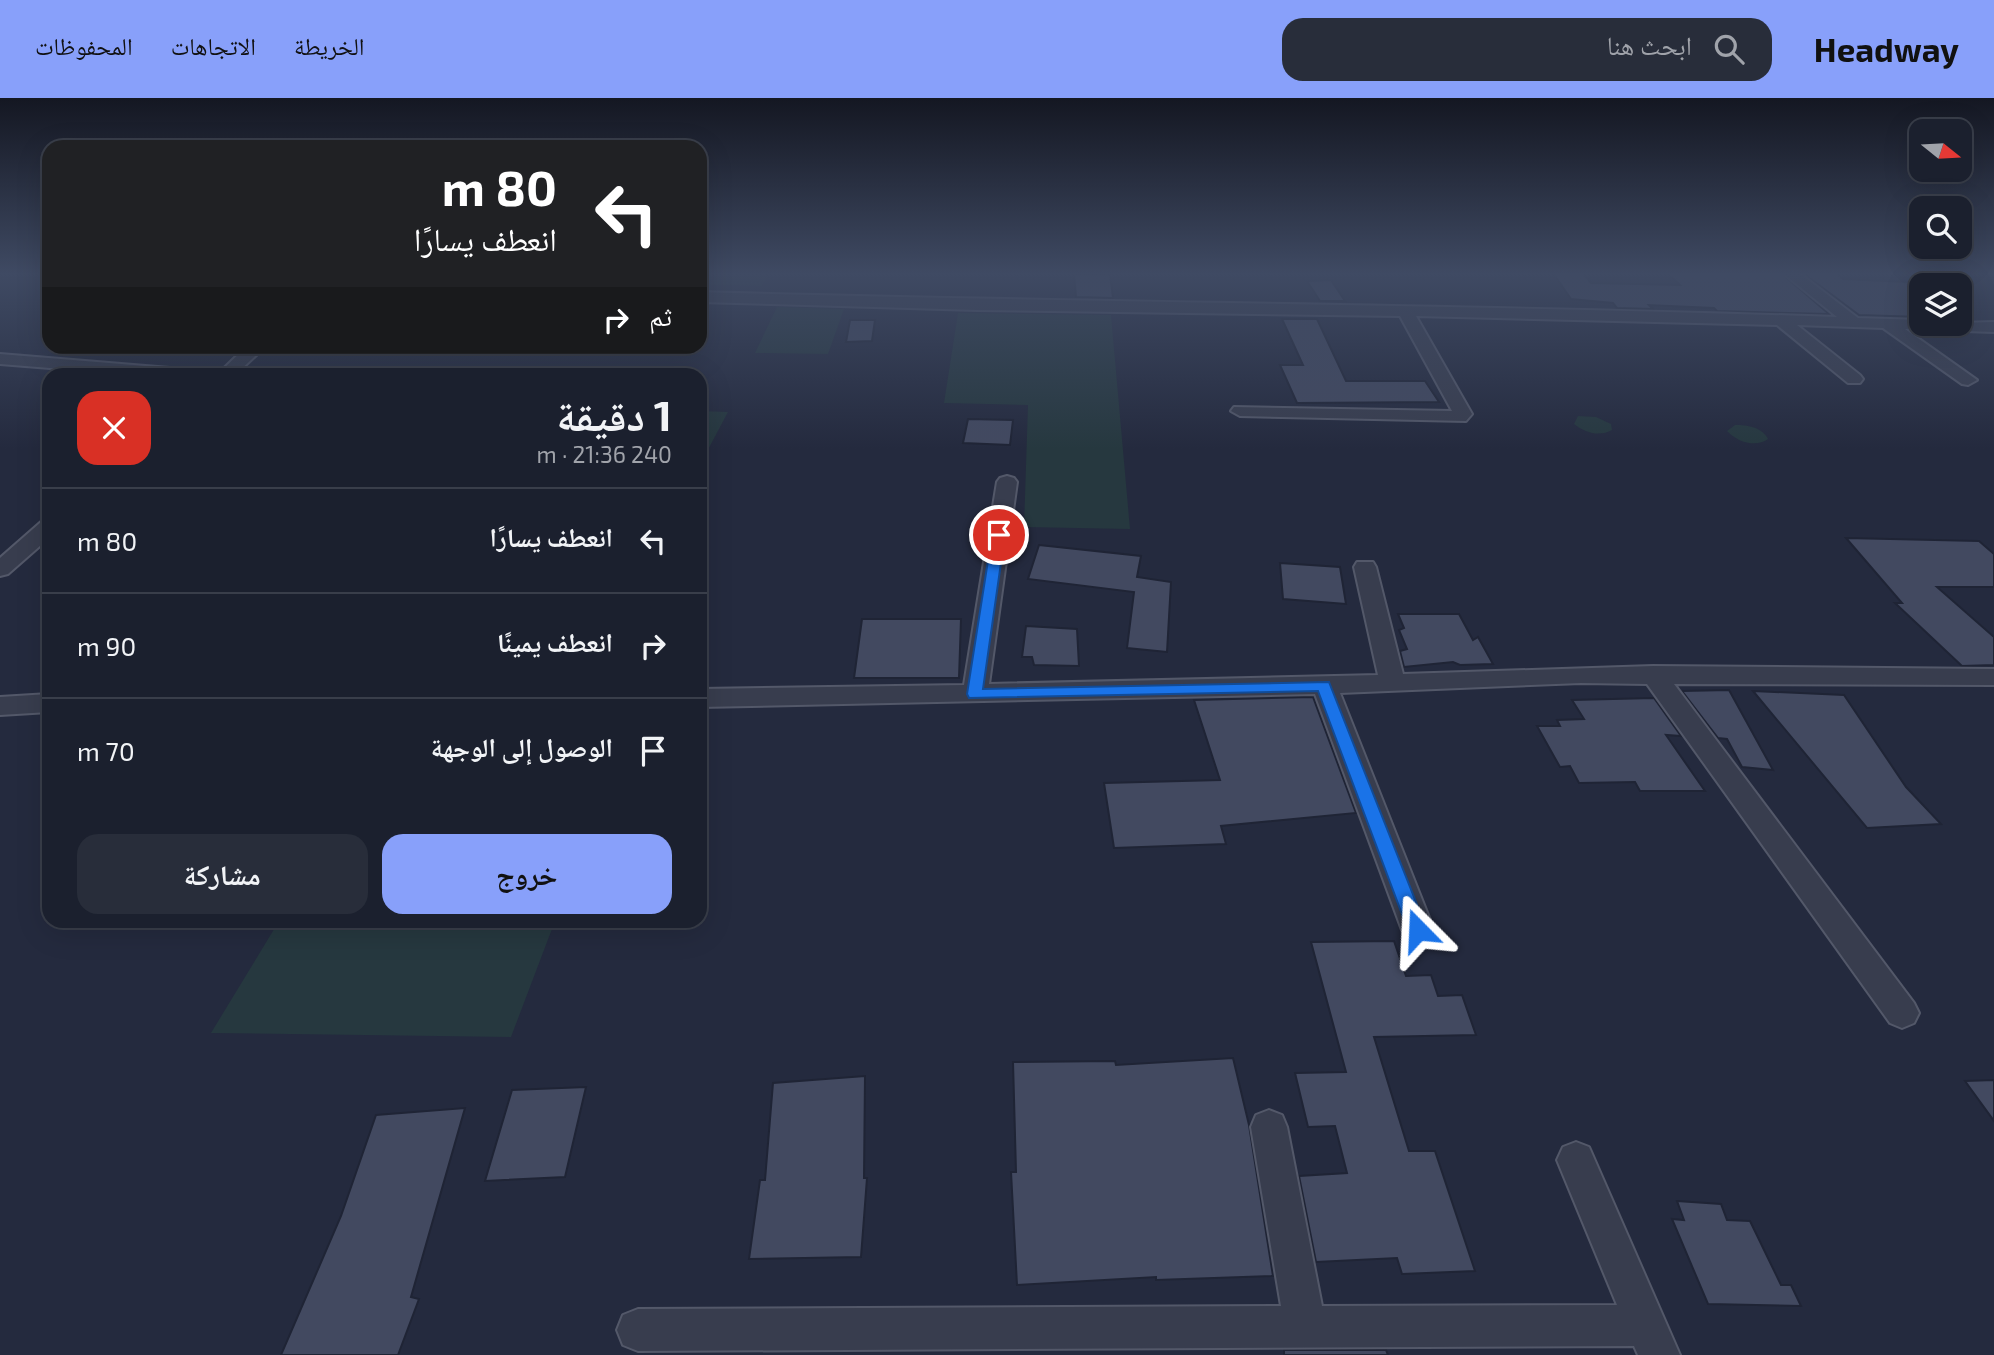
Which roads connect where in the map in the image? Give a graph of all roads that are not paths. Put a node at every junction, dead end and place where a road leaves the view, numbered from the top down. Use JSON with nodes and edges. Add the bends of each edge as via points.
{"nodes":[{"id":1,"x":1417,"y":332,"type":"edge"},
{"id":2,"x":1795,"y":332,"type":"edge"},
{"id":3,"x":1899,"y":332,"type":"edge"},
{"id":4,"x":249,"y":354,"type":"edge"},
{"id":5,"x":0,"y":359,"type":"edge"},
{"id":6,"x":109,"y":368,"type":"edge"},
{"id":7,"x":233,"y":368,"type":"edge"},
{"id":8,"x":1854,"y":379,"type":"dead end"},
{"id":9,"x":1968,"y":380,"type":"dead end"},
{"id":10,"x":1240,"y":411,"type":"dead end"},
{"id":11,"x":1007,"y":482,"type":"dead end"},
{"id":12,"x":42,"y":533,"type":"edge"},
{"id":13,"x":1366,"y":567,"type":"dead end"},
{"id":14,"x":0,"y":569,"type":"edge"},
{"id":15,"x":1653,"y":674,"type":"junction"},
{"id":16,"x":1994,"y":677,"type":"edge"},
{"id":17,"x":1392,"y":682,"type":"junction"},
{"id":18,"x":1324,"y":685,"type":"junction"},
{"id":19,"x":975,"y":694,"type":"junction"},
{"id":20,"x":707,"y":698,"type":"edge"},
{"id":21,"x":42,"y":703,"type":"edge"},
{"id":22,"x":0,"y":706,"type":"edge"},
{"id":23,"x":1418,"y":930,"type":"dead end"},
{"id":24,"x":1902,"y":1013,"type":"dead end"},
{"id":25,"x":1269,"y":1127,"type":"dead end"},
{"id":26,"x":1576,"y":1160,"type":"dead end"},
{"id":27,"x":1305,"y":1327,"type":"junction"},
{"id":28,"x":638,"y":1330,"type":"dead end"},
{"id":29,"x":1653,"y":1340,"type":"edge"}],
"edges":[{"from":1,"to":10,"type":"street","via":[[1463,414],[1459,417]]},
{"from":2,"to":8,"type":"street"},
{"from":3,"to":9,"type":"street"},
{"from":4,"to":7,"type":"street"},
{"from":5,"to":6,"type":"street"},
{"from":11,"to":19,"type":"street"},
{"from":12,"to":14,"type":"street"},
{"from":13,"to":17,"type":"street"},
{"from":15,"to":16,"type":"street"},
{"from":15,"to":17,"type":"street"},
{"from":15,"to":24,"type":"street"},
{"from":17,"to":18,"type":"street"},
{"from":18,"to":19,"type":"street"},
{"from":18,"to":23,"type":"street"},
{"from":19,"to":20,"type":"street"},
{"from":21,"to":22,"type":"street"},
{"from":25,"to":27,"type":"street"},
{"from":26,"to":29,"type":"street"},
{"from":27,"to":28,"type":"street"},
{"from":27,"to":29,"type":"street"}]}
